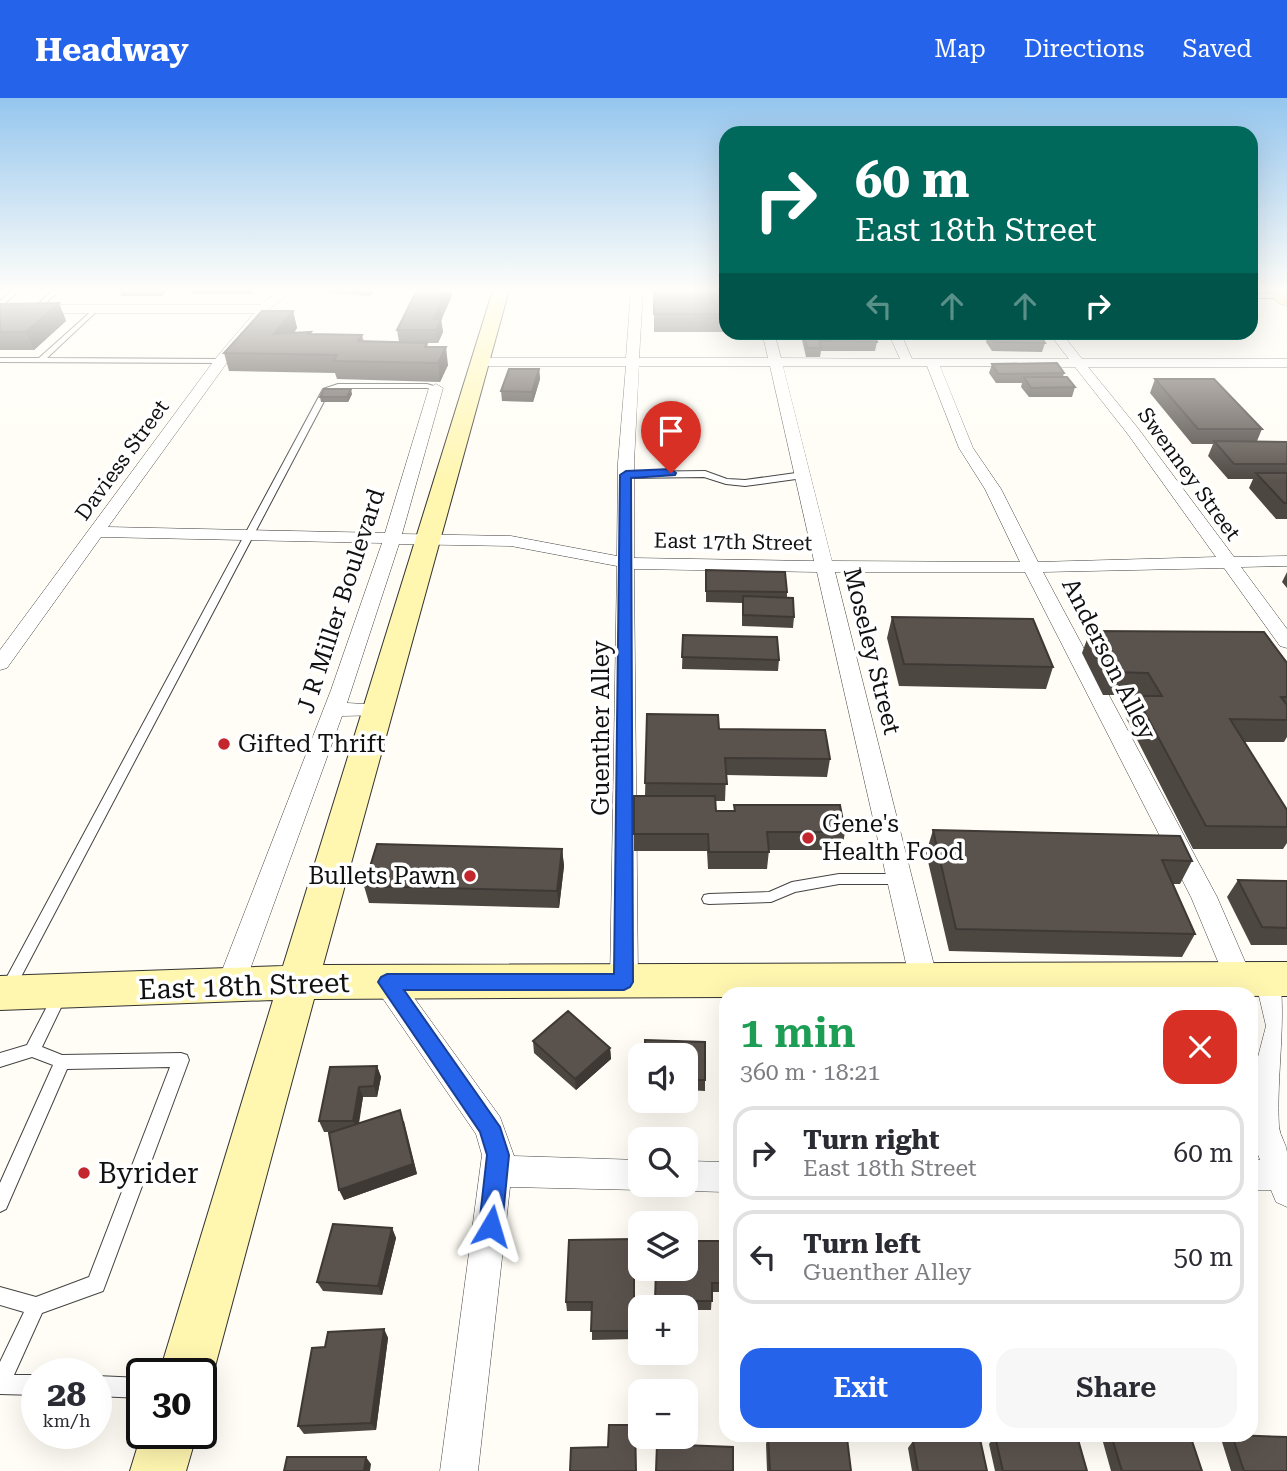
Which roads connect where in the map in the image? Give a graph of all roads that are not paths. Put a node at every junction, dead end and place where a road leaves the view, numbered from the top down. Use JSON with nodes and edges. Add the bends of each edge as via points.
{"nodes":[{"id":1,"x":47,"y":354,"type":"edge"},
{"id":2,"x":227,"y":354,"type":"edge"},
{"id":3,"x":483,"y":354,"type":"edge"},
{"id":4,"x":633,"y":354,"type":"edge"},
{"id":5,"x":773,"y":354,"type":"edge"},
{"id":6,"x":904,"y":354,"type":"edge"},
{"id":7,"x":1071,"y":354,"type":"edge"},
{"id":8,"x":0,"y":360,"type":"edge"},
{"id":9,"x":41,"y":360,"type":"junction"},
{"id":10,"x":222,"y":361,"type":"junction"},
{"id":11,"x":481,"y":362,"type":"junction"},
{"id":12,"x":633,"y":363,"type":"junction"},
{"id":13,"x":775,"y":363,"type":"junction"},
{"id":14,"x":908,"y":363,"type":"junction"},
{"id":15,"x":932,"y":363,"type":"junction"},
{"id":16,"x":1078,"y":363,"type":"junction"},
{"id":17,"x":1287,"y":363,"type":"edge"},
{"id":18,"x":436,"y":388,"type":"joint"},
{"id":19,"x":626,"y":475,"type":"junction"},
{"id":20,"x":803,"y":475,"type":"junction"},
{"id":21,"x":96,"y":532,"type":"junction"},
{"id":22,"x":249,"y":535,"type":"junction"},
{"id":23,"x":391,"y":538,"type":"junction"},
{"id":24,"x":426,"y":538,"type":"junction"},
{"id":25,"x":1287,"y":561,"type":"edge"},
{"id":26,"x":1226,"y":562,"type":"junction"},
{"id":27,"x":627,"y":563,"type":"junction"},
{"id":28,"x":825,"y":567,"type":"junction"},
{"id":29,"x":1032,"y":567,"type":"junction"},
{"id":30,"x":1287,"y":642,"type":"edge"},
{"id":31,"x":4,"y":653,"type":"edge"},
{"id":32,"x":334,"y":709,"type":"junction"},
{"id":33,"x":376,"y":710,"type":"junction"},
{"id":34,"x":900,"y":879,"type":"junction"},
{"id":35,"x":709,"y":899,"type":"dead end"},
{"id":36,"x":1265,"y":979,"type":"edge"},
{"id":37,"x":924,"y":981,"type":"junction"},
{"id":38,"x":298,"y":982,"type":"junction"},
{"id":39,"x":387,"y":982,"type":"junction"},
{"id":40,"x":624,"y":982,"type":"junction"},
{"id":41,"x":230,"y":986,"type":"junction"},
{"id":42,"x":62,"y":991,"type":"junction"},
{"id":43,"x":2,"y":993,"type":"edge"},
{"id":44,"x":32,"y":1050,"type":"junction"},
{"id":45,"x":0,"y":1060,"type":"edge"},
{"id":46,"x":62,"y":1062,"type":"junction"},
{"id":47,"x":498,"y":1171,"type":"junction"},
{"id":48,"x":628,"y":1175,"type":"edge"},
{"id":49,"x":698,"y":1176,"type":"edge"},
{"id":50,"x":719,"y":1177,"type":"edge"},
{"id":51,"x":1273,"y":1180,"type":"edge"},
{"id":52,"x":0,"y":1203,"type":"edge"},
{"id":53,"x":0,"y":1296,"type":"edge"},
{"id":54,"x":36,"y":1306,"type":"junction"},
{"id":55,"x":191,"y":1358,"type":"edge"},
{"id":56,"x":0,"y":1384,"type":"edge"},
{"id":57,"x":21,"y":1385,"type":"edge"},
{"id":58,"x":164,"y":1449,"type":"edge"},
{"id":59,"x":158,"y":1471,"type":"edge"},
{"id":60,"x":459,"y":1471,"type":"edge"}],
"edges":[{"from":1,"to":9,"type":"lane"},
{"from":2,"to":10,"type":"street","name":"Daviess Street"},
{"from":3,"to":11,"type":"street"},
{"from":4,"to":12,"type":"street","name":"Guenther Alley"},
{"from":5,"to":13,"type":"street","name":"Moseley Street"},
{"from":6,"to":14,"type":"street"},
{"from":7,"to":16,"type":"street","name":"Swenney Street"},
{"from":8,"to":9,"type":"lane"},
{"from":9,"to":10,"type":"lane"},
{"from":10,"to":21,"type":"street","name":"Daviess Street"},
{"from":11,"to":12,"type":"street"},
{"from":11,"to":24,"type":"street"},
{"from":12,"to":13,"type":"street"},
{"from":12,"to":19,"type":"street","name":"Guenther Alley"},
{"from":13,"to":14,"type":"street"},
{"from":13,"to":20,"type":"street","name":"Moseley Street"},
{"from":14,"to":15,"type":"street"},
{"from":15,"to":16,"type":"street"},
{"from":15,"to":29,"type":"street","name":"Anderson Alley","via":[[966,448],[993,489]]},
{"from":16,"to":17,"type":"street"},
{"from":16,"to":26,"type":"street","name":"Swenney Street"},
{"from":18,"to":22,"type":"lane","via":[[327,389]]},
{"from":18,"to":23,"type":"street","name":"J R Miller Boulevard"},
{"from":19,"to":20,"type":"lane","via":[[705,474],[745,483]]},
{"from":19,"to":27,"type":"street","name":"Guenther Alley"},
{"from":20,"to":28,"type":"street","name":"Moseley Street"},
{"from":21,"to":22,"type":"street","name":"East 17th Street"},
{"from":21,"to":31,"type":"street","name":"Daviess Street"},
{"from":22,"to":23,"type":"street","name":"East 17th Street"},
{"from":22,"to":43,"type":"lane"},
{"from":23,"to":24,"type":"street","name":"East 17th Street"},
{"from":23,"to":32,"type":"street","name":"J R Miller Boulevard"},
{"from":24,"to":27,"type":"street","name":"East 17th Street","via":[[511,541]]},
{"from":24,"to":33,"type":"street"},
{"from":25,"to":26,"type":"street","name":"East 17th Street"},
{"from":26,"to":29,"type":"street","name":"East 17th Street"},
{"from":26,"to":30,"type":"street","name":"Swenney Street"},
{"from":27,"to":28,"type":"street","name":"East 17th Street"},
{"from":27,"to":40,"type":"street","name":"Guenther Alley"},
{"from":28,"to":29,"type":"street","name":"East 17th Street"},
{"from":28,"to":34,"type":"street","name":"Moseley Street"},
{"from":29,"to":36,"type":"street","name":"Anderson Alley","via":[[1204,897]]},
{"from":32,"to":33,"type":"street"},
{"from":32,"to":41,"type":"street","name":"J R Miller Boulevard"},
{"from":33,"to":38,"type":"street"},
{"from":34,"to":35,"type":"lane","via":[[839,879],[792,887],[771,897]]},
{"from":34,"to":37,"type":"street","name":"Moseley Street"},
{"from":36,"to":37,"type":"street","name":"East 18th Street"},
{"from":36,"to":51,"type":"street","name":"Anderson Alley","via":[[1280,1026],[1267,1080],[1264,1129]]},
{"from":37,"to":40,"type":"street","name":"East 18th Street"},
{"from":38,"to":39,"type":"street","name":"East 18th Street"},
{"from":38,"to":41,"type":"street","name":"East 18th Street"},
{"from":38,"to":55,"type":"street"},
{"from":39,"to":40,"type":"street","name":"East 18th Street"},
{"from":39,"to":47,"type":"street","via":[[489,1127]]},
{"from":41,"to":42,"type":"street","name":"East 18th Street"},
{"from":42,"to":43,"type":"street","name":"East 18th Street"},
{"from":42,"to":44,"type":"lane"},
{"from":44,"to":45,"type":"lane"},
{"from":44,"to":46,"type":"lane"},
{"from":46,"to":52,"type":"lane"},
{"from":46,"to":54,"type":"lane","via":[[181,1060],[96,1284]]},
{"from":47,"to":48,"type":"street"},
{"from":47,"to":60,"type":"street"},
{"from":49,"to":50,"type":"street"},
{"from":53,"to":54,"type":"lane"},
{"from":54,"to":56,"type":"lane"},
{"from":56,"to":57,"type":"lane"},
{"from":58,"to":59,"type":"street"}]}
